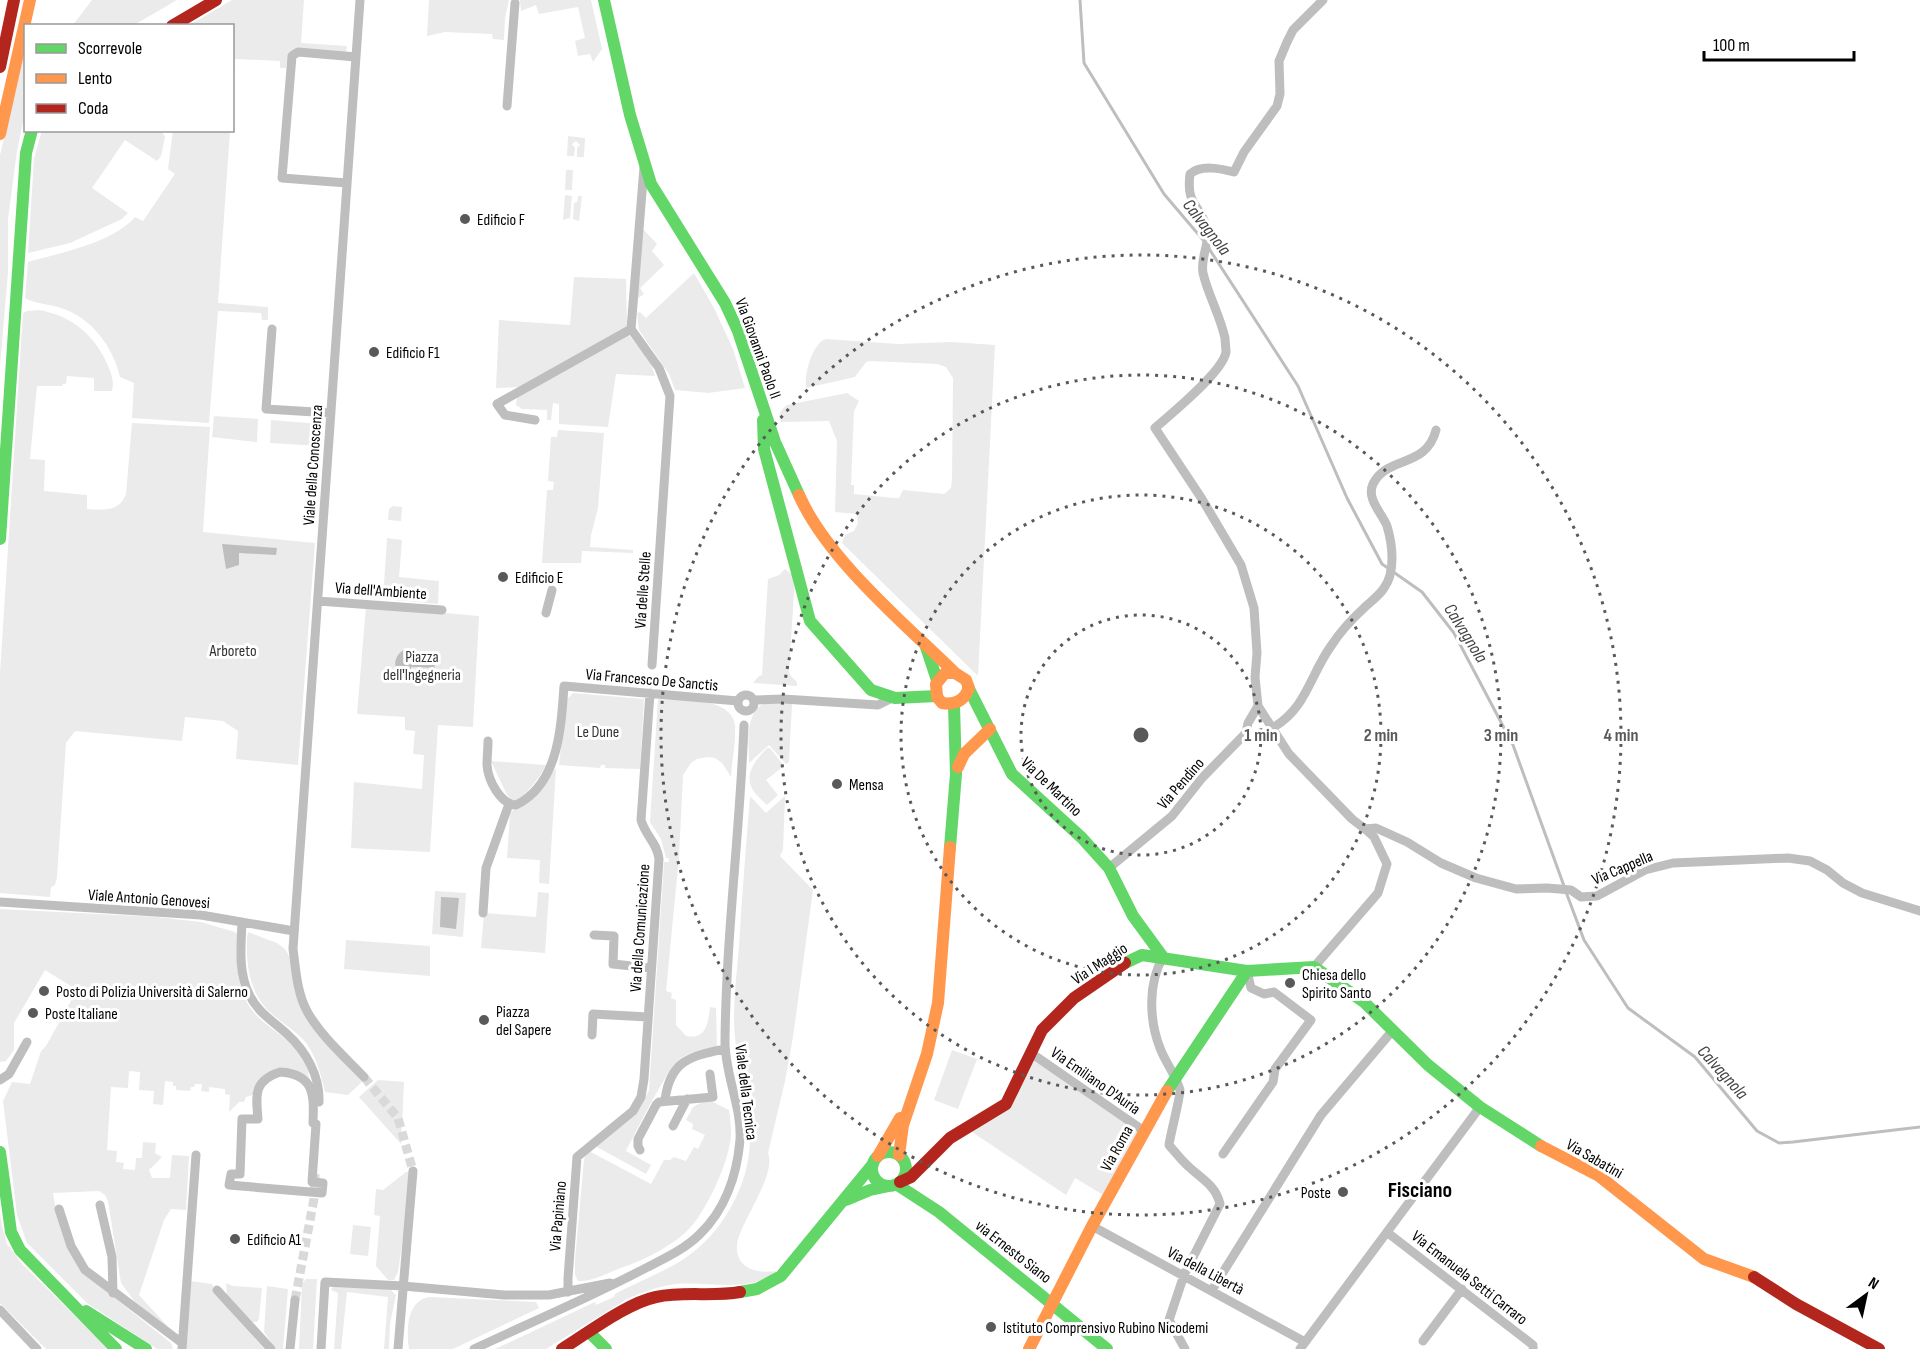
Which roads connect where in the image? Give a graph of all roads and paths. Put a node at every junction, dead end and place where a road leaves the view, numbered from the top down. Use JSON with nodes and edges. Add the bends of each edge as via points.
{"nodes":[{"id":1,"x":14,"y":0,"type":"edge"},
{"id":2,"x":30,"y":0,"type":"edge"},
{"id":3,"x":360,"y":0,"type":"edge"},
{"id":4,"x":604,"y":0,"type":"edge"},
{"id":5,"x":1323,"y":0,"type":"edge"},
{"id":6,"x":213,"y":1,"type":"edge"},
{"id":7,"x":515,"y":3,"type":"dead end"},
{"id":8,"x":25,"y":24,"type":"edge"},
{"id":9,"x":175,"y":24,"type":"edge"},
{"id":10,"x":24,"y":27,"type":"edge"},
{"id":11,"x":356,"y":57,"type":"junction"},
{"id":12,"x":0,"y":67,"type":"edge"},
{"id":13,"x":507,"y":106,"type":"dead end"},
{"id":14,"x":31,"y":132,"type":"edge"},
{"id":15,"x":0,"y":134,"type":"edge"},
{"id":16,"x":644,"y":164,"type":"junction"},
{"id":17,"x":347,"y":183,"type":"junction"},
{"id":18,"x":272,"y":329,"type":"dead end"},
{"id":19,"x":632,"y":329,"type":"junction"},
{"id":20,"x":763,"y":407,"type":"junction"},
{"id":21,"x":331,"y":413,"type":"junction"},
{"id":22,"x":535,"y":420,"type":"dead end"},
{"id":23,"x":1436,"y":430,"type":"dead end"},
{"id":24,"x":0,"y":539,"type":"edge"},
{"id":25,"x":552,"y":590,"type":"dead end"},
{"id":26,"x":318,"y":601,"type":"junction"},
{"id":27,"x":442,"y":610,"type":"dead end"},
{"id":28,"x":546,"y":613,"type":"dead end"},
{"id":29,"x":925,"y":643,"type":"junction"},
{"id":30,"x":652,"y":665,"type":"dead end"},
{"id":31,"x":955,"y":673,"type":"junction"},
{"id":32,"x":937,"y":680,"type":"junction"},
{"id":33,"x":968,"y":687,"type":"junction"},
{"id":34,"x":650,"y":693,"type":"junction"},
{"id":35,"x":937,"y":696,"type":"junction"},
{"id":36,"x":890,"y":699,"type":"junction"},
{"id":37,"x":754,"y":700,"type":"junction"},
{"id":38,"x":738,"y":704,"type":"junction"},
{"id":39,"x":954,"y":705,"type":"junction"},
{"id":40,"x":1258,"y":706,"type":"junction"},
{"id":41,"x":750,"y":710,"type":"junction"},
{"id":42,"x":744,"y":725,"type":"junction"},
{"id":43,"x":1274,"y":727,"type":"junction"},
{"id":44,"x":990,"y":729,"type":"junction"},
{"id":45,"x":488,"y":741,"type":"dead end"},
{"id":46,"x":956,"y":774,"type":"junction"},
{"id":47,"x":509,"y":804,"type":"junction"},
{"id":48,"x":1365,"y":829,"type":"junction"},
{"id":49,"x":1109,"y":868,"type":"junction"},
{"id":50,"x":0,"y":902,"type":"edge"},
{"id":51,"x":1920,"y":911,"type":"edge"},
{"id":52,"x":483,"y":913,"type":"dead end"},
{"id":53,"x":242,"y":922,"type":"junction"},
{"id":54,"x":294,"y":931,"type":"junction"},
{"id":55,"x":594,"y":935,"type":"dead end"},
{"id":56,"x":1163,"y":957,"type":"junction"},
{"id":57,"x":1314,"y":967,"type":"junction"},
{"id":58,"x":651,"y":968,"type":"junction"},
{"id":59,"x":1243,"y":970,"type":"junction"},
{"id":60,"x":648,"y":1017,"type":"junction"},
{"id":61,"x":1393,"y":1029,"type":"junction"},
{"id":62,"x":592,"y":1035,"type":"dead end"},
{"id":63,"x":27,"y":1042,"type":"dead end"},
{"id":64,"x":725,"y":1049,"type":"junction"},
{"id":65,"x":1031,"y":1053,"type":"junction"},
{"id":66,"x":710,"y":1074,"type":"dead end"},
{"id":67,"x":364,"y":1077,"type":"tunnel mouth"},
{"id":68,"x":1175,"y":1077,"type":"junction"},
{"id":69,"x":0,"y":1080,"type":"edge"},
{"id":70,"x":687,"y":1099,"type":"junction"},
{"id":71,"x":665,"y":1100,"type":"junction"},
{"id":72,"x":910,"y":1102,"type":"junction"},
{"id":73,"x":1480,"y":1107,"type":"junction"},
{"id":74,"x":318,"y":1115,"type":"dead end"},
{"id":75,"x":673,"y":1126,"type":"dead end"},
{"id":76,"x":1144,"y":1131,"type":"junction"},
{"id":77,"x":589,"y":1147,"type":"joint"},
{"id":78,"x":640,"y":1150,"type":"dead end"},
{"id":79,"x":0,"y":1152,"type":"edge"},
{"id":80,"x":1223,"y":1154,"type":"dead end"},
{"id":81,"x":196,"y":1155,"type":"dead end"},
{"id":82,"x":931,"y":1156,"type":"junction"},
{"id":83,"x":901,"y":1157,"type":"junction"},
{"id":84,"x":875,"y":1160,"type":"junction"},
{"id":85,"x":413,"y":1171,"type":"tunnel mouth"},
{"id":86,"x":895,"y":1184,"type":"junction"},
{"id":87,"x":232,"y":1185,"type":"joint"},
{"id":88,"x":845,"y":1200,"type":"junction"},
{"id":89,"x":100,"y":1205,"type":"dead end"},
{"id":90,"x":59,"y":1209,"type":"dead end"},
{"id":91,"x":1092,"y":1226,"type":"junction"},
{"id":92,"x":1388,"y":1233,"type":"junction"},
{"id":93,"x":1184,"y":1275,"type":"junction"},
{"id":94,"x":621,"y":1280,"type":"junction"},
{"id":95,"x":404,"y":1286,"type":"junction"},
{"id":96,"x":1462,"y":1289,"type":"junction"},
{"id":97,"x":217,"y":1290,"type":"dead end"},
{"id":98,"x":1212,"y":1290,"type":"junction"},
{"id":99,"x":113,"y":1293,"type":"junction"},
{"id":100,"x":566,"y":1293,"type":"junction"},
{"id":101,"x":68,"y":1298,"type":"junction"},
{"id":102,"x":295,"y":1300,"type":"tunnel mouth"},
{"id":103,"x":1053,"y":1302,"type":"junction"},
{"id":104,"x":0,"y":1310,"type":"edge"},
{"id":105,"x":541,"y":1318,"type":"junction"},
{"id":106,"x":589,"y":1332,"type":"junction"},
{"id":107,"x":1423,"y":1341,"type":"dead end"},
{"id":108,"x":1303,"y":1345,"type":"edge"},
{"id":109,"x":182,"y":1346,"type":"edge"},
{"id":110,"x":1184,"y":1347,"type":"edge"},
{"id":111,"x":1533,"y":1347,"type":"edge"},
{"id":112,"x":38,"y":1349,"type":"edge"},
{"id":113,"x":116,"y":1349,"type":"edge"},
{"id":114,"x":146,"y":1349,"type":"edge"},
{"id":115,"x":271,"y":1349,"type":"edge"},
{"id":116,"x":291,"y":1349,"type":"edge"},
{"id":117,"x":321,"y":1349,"type":"edge"},
{"id":118,"x":398,"y":1349,"type":"edge"},
{"id":119,"x":474,"y":1349,"type":"edge"},
{"id":120,"x":562,"y":1349,"type":"edge"},
{"id":121,"x":606,"y":1349,"type":"edge"},
{"id":122,"x":1029,"y":1349,"type":"edge"},
{"id":123,"x":1107,"y":1349,"type":"edge"},
{"id":124,"x":1879,"y":1349,"type":"edge"}],
"edges":[{"from":1,"to":12,"type":"main road"},
{"from":2,"to":8,"type":"main road"},
{"from":3,"to":11,"type":"street","name":"Viale della Conoscenza"},
{"from":4,"to":16,"type":"main road","name":"Via Giovanni Paolo II"},
{"from":5,"to":40,"type":"street","via":[[1293,30],[1279,61],[1277,106],[1234,172],[1210,169],[1190,174],[1189,192],[1209,236],[1202,268],[1221,324],[1226,354],[1206,381],[1155,428],[1241,565],[1254,608]]},
{"from":6,"to":9,"type":"main road"},
{"from":7,"to":13,"type":"street"},
{"from":10,"to":15,"type":"main road"},
{"from":11,"to":17,"type":"street","name":"Viale della Conoscenza"},
{"from":11,"to":17,"type":"street","via":[[298,52],[292,56],[289,77],[282,178]]},
{"from":14,"to":24,"type":"main road","via":[[26,153]]},
{"from":16,"to":19,"type":"street"},
{"from":16,"to":20,"type":"main road","name":"Via Giovanni Paolo II","via":[[651,184],[725,303]]},
{"from":17,"to":21,"type":"street","name":"Viale della Conoscenza"},
{"from":18,"to":21,"type":"street","via":[[266,409]]},
{"from":19,"to":22,"type":"street","via":[[497,404],[505,415]]},
{"from":19,"to":30,"type":"street","name":"Via delle Stelle","via":[[659,368],[670,396]]},
{"from":20,"to":29,"type":"main road","name":"Via Giovanni Paolo II","via":[[804,507],[828,543]]},
{"from":20,"to":36,"type":"main road","via":[[764,448],[810,621],[871,690]]},
{"from":21,"to":26,"type":"street","name":"Viale della Conoscenza"},
{"from":23,"to":43,"type":"street","via":[[1426,452],[1389,469],[1371,487],[1391,542],[1391,570],[1384,589],[1345,626],[1295,711]]},
{"from":25,"to":28,"type":"street"},
{"from":26,"to":27,"type":"street","name":"Via dell'Ambiente"},
{"from":26,"to":54,"type":"street","name":"Viale della Conoscenza"},
{"from":29,"to":31,"type":"main road","name":"Via Giovanni Paolo II"},
{"from":29,"to":32,"type":"main road","name":"Via Giovanni Paolo II"},
{"from":31,"to":32,"type":"main road"},
{"from":31,"to":33,"type":"main road","via":[[964,678]]},
{"from":32,"to":35,"type":"main road"},
{"from":33,"to":39,"type":"main road","via":[[963,700]]},
{"from":33,"to":44,"type":"main road","name":"Via De Martino"},
{"from":34,"to":38,"type":"street","name":"Via Francesco De Sanctis"},
{"from":34,"to":47,"type":"street","name":"Via Francesco De Sanctis","via":[[564,686],[558,745],[543,779],[525,800]]},
{"from":34,"to":58,"type":"street","name":"Via della Comunicazione","via":[[641,820],[658,849],[659,859]]},
{"from":35,"to":36,"type":"main road"},
{"from":35,"to":39,"type":"main road"},
{"from":36,"to":37,"type":"street","via":[[878,705]]},
{"from":37,"to":38,"type":"street","via":[[745,694]]},
{"from":37,"to":41,"type":"street","name":"Viale della Tecnica"},
{"from":38,"to":41,"type":"street","via":[[744,711]]},
{"from":38,"to":42,"type":"street","name":"Viale della Tecnica"},
{"from":39,"to":46,"type":"main road"},
{"from":40,"to":43,"type":"street"},
{"from":40,"to":49,"type":"street","name":"Via Pendino","via":[[1246,733],[1172,816]]},
{"from":41,"to":42,"type":"street","name":"Viale della Tecnica"},
{"from":42,"to":64,"type":"street","name":"Viale della Tecnica"},
{"from":43,"to":48,"type":"street","via":[[1301,767]]},
{"from":44,"to":46,"type":"main road","via":[[964,754]]},
{"from":44,"to":49,"type":"main road","name":"Via De Martino","via":[[1012,774]]},
{"from":45,"to":47,"type":"street","via":[[490,776]]},
{"from":46,"to":72,"type":"main road","via":[[938,1003],[927,1054]]},
{"from":47,"to":52,"type":"street","via":[[486,868]]},
{"from":48,"to":51,"type":"street","name":"Via Cappella","via":[[1376,828],[1441,863],[1516,889],[1560,889],[1581,897],[1597,896],[1645,870],[1674,863],[1788,858],[1810,861],[1862,893]]},
{"from":48,"to":57,"type":"street","via":[[1374,837],[1387,864],[1378,893]]},
{"from":49,"to":56,"type":"main road","name":"Via De Martino","via":[[1133,916]]},
{"from":50,"to":53,"type":"street","name":"Viale Antonio Genovesi","via":[[201,915]]},
{"from":53,"to":54,"type":"street","name":"Viale Antonio Genovesi"},
{"from":53,"to":74,"type":"street","via":[[240,956],[248,993],[256,1007],[296,1042],[311,1064],[319,1096]]},
{"from":54,"to":67,"type":"street","name":"Viale della Conoscenza","via":[[296,976],[308,1012],[320,1031]]},
{"from":55,"to":58,"type":"street","via":[[614,936],[613,964]]},
{"from":56,"to":59,"type":"main road"},
{"from":56,"to":65,"type":"main road","name":"Via I Maggio","via":[[1142,955],[1118,966],[1059,1013],[1042,1030]]},
{"from":56,"to":68,"type":"street","via":[[1158,966],[1151,1015],[1160,1048]]},
{"from":57,"to":59,"type":"main road"},
{"from":57,"to":61,"type":"main road","name":"Via Sabatini","via":[[1364,1002]]},
{"from":58,"to":60,"type":"street","name":"Via della Comunicazione"},
{"from":59,"to":68,"type":"main road","name":"Via Roma"},
{"from":59,"to":80,"type":"street","via":[[1251,988],[1263,994],[1274,992],[1311,1020],[1275,1069],[1273,1082]]},
{"from":60,"to":62,"type":"street","via":[[593,1014]]},
{"from":60,"to":77,"type":"street","name":"Via della Comunicazione","via":[[638,1104]]},
{"from":61,"to":73,"type":"main road","name":"Via Sabatini","via":[[1428,1065]]},
{"from":61,"to":98,"type":"street","via":[[1321,1115]]},
{"from":63,"to":69,"type":"street","via":[[9,1074]]},
{"from":64,"to":71,"type":"street","via":[[684,1062],[671,1079]]},
{"from":64,"to":94,"type":"street","name":"Viale della Tecnica","via":[[740,1138],[736,1171],[721,1209],[700,1235],[674,1254]]},
{"from":65,"to":76,"type":"street","name":"Via Emiliano D'Auria"},
{"from":65,"to":82,"type":"main road","name":"Via I Maggio","via":[[1006,1104],[950,1138]]},
{"from":66,"to":70,"type":"street","via":[[713,1097]]},
{"from":68,"to":76,"type":"main road","name":"Via Roma"},
{"from":68,"to":93,"type":"street","via":[[1181,1093],[1169,1145],[1218,1194],[1220,1204]]},
{"from":70,"to":71,"type":"street"},
{"from":70,"to":75,"type":"street"},
{"from":71,"to":78,"type":"street","via":[[656,1105],[638,1139]]},
{"from":72,"to":83,"type":"main road","via":[[903,1125]]},
{"from":72,"to":84,"type":"main road"},
{"from":73,"to":92,"type":"street"},
{"from":73,"to":124,"type":"main road","name":"Via Sabatini","via":[[1550,1152],[1599,1176],[1704,1259],[1756,1278]]},
{"from":76,"to":91,"type":"main road","name":"Via Roma"},
{"from":77,"to":100,"type":"street","name":"Via Papiniano","via":[[577,1157]]},
{"from":79,"to":101,"type":"main road","via":[[11,1232],[20,1250]]},
{"from":81,"to":109,"type":"street"},
{"from":82,"to":83,"type":"main road","via":[[919,1160]]},
{"from":82,"to":86,"type":"main road","via":[[911,1177]]},
{"from":83,"to":84,"type":"main road","via":[[885,1152]]},
{"from":83,"to":86,"type":"main road","via":[[906,1169]]},
{"from":84,"to":86,"type":"main road","via":[[875,1178],[881,1184]]},
{"from":84,"to":88,"type":"main road"},
{"from":85,"to":95,"type":"street"},
{"from":86,"to":88,"type":"main road"},
{"from":86,"to":103,"type":"main road","name":"via Ernesto Siano","via":[[940,1212]]},
{"from":87,"to":87,"type":"street","via":[[231,1174],[240,1174],[242,1119],[258,1119],[256,1094],[261,1084],[280,1072],[301,1077],[314,1098],[312,1182],[323,1183],[322,1193]]},
{"from":88,"to":106,"type":"main road","via":[[781,1276],[757,1289],[654,1298],[630,1306]]},
{"from":89,"to":99,"type":"street","via":[[112,1257]]},
{"from":90,"to":99,"type":"street","via":[[71,1246],[85,1270]]},
{"from":91,"to":93,"type":"street","name":"Via della Libertà"},
{"from":91,"to":103,"type":"main road","name":"Via Roma"},
{"from":92,"to":96,"type":"street","name":"Via Emanuela Setti Carraro"},
{"from":92,"to":108,"type":"street"},
{"from":93,"to":98,"type":"street","name":"Via della Libertà"},
{"from":93,"to":110,"type":"street","via":[[1170,1320]]},
{"from":94,"to":100,"type":"street"},
{"from":94,"to":105,"type":"street","name":"Viale della Tecnica"},
{"from":95,"to":100,"type":"street","via":[[504,1295]]},
{"from":95,"to":117,"type":"street","via":[[325,1282]]},
{"from":95,"to":118,"type":"street"},
{"from":96,"to":107,"type":"street"},
{"from":96,"to":111,"type":"street","name":"Via Emanuela Setti Carraro"},
{"from":97,"to":115,"type":"street"},
{"from":98,"to":108,"type":"street","name":"Via della Libertà"},
{"from":99,"to":109,"type":"street"},
{"from":100,"to":105,"type":"street","via":[[560,1305]]},
{"from":101,"to":113,"type":"main road"},
{"from":101,"to":114,"type":"main road"},
{"from":102,"to":116,"type":"street"},
{"from":103,"to":122,"type":"main road","name":"Via Roma"},
{"from":103,"to":123,"type":"main road","name":"via Ernesto Siano"},
{"from":104,"to":112,"type":"street"},
{"from":105,"to":119,"type":"street","name":"Viale della Tecnica"},
{"from":106,"to":120,"type":"main road"},
{"from":106,"to":121,"type":"main road"}]}
